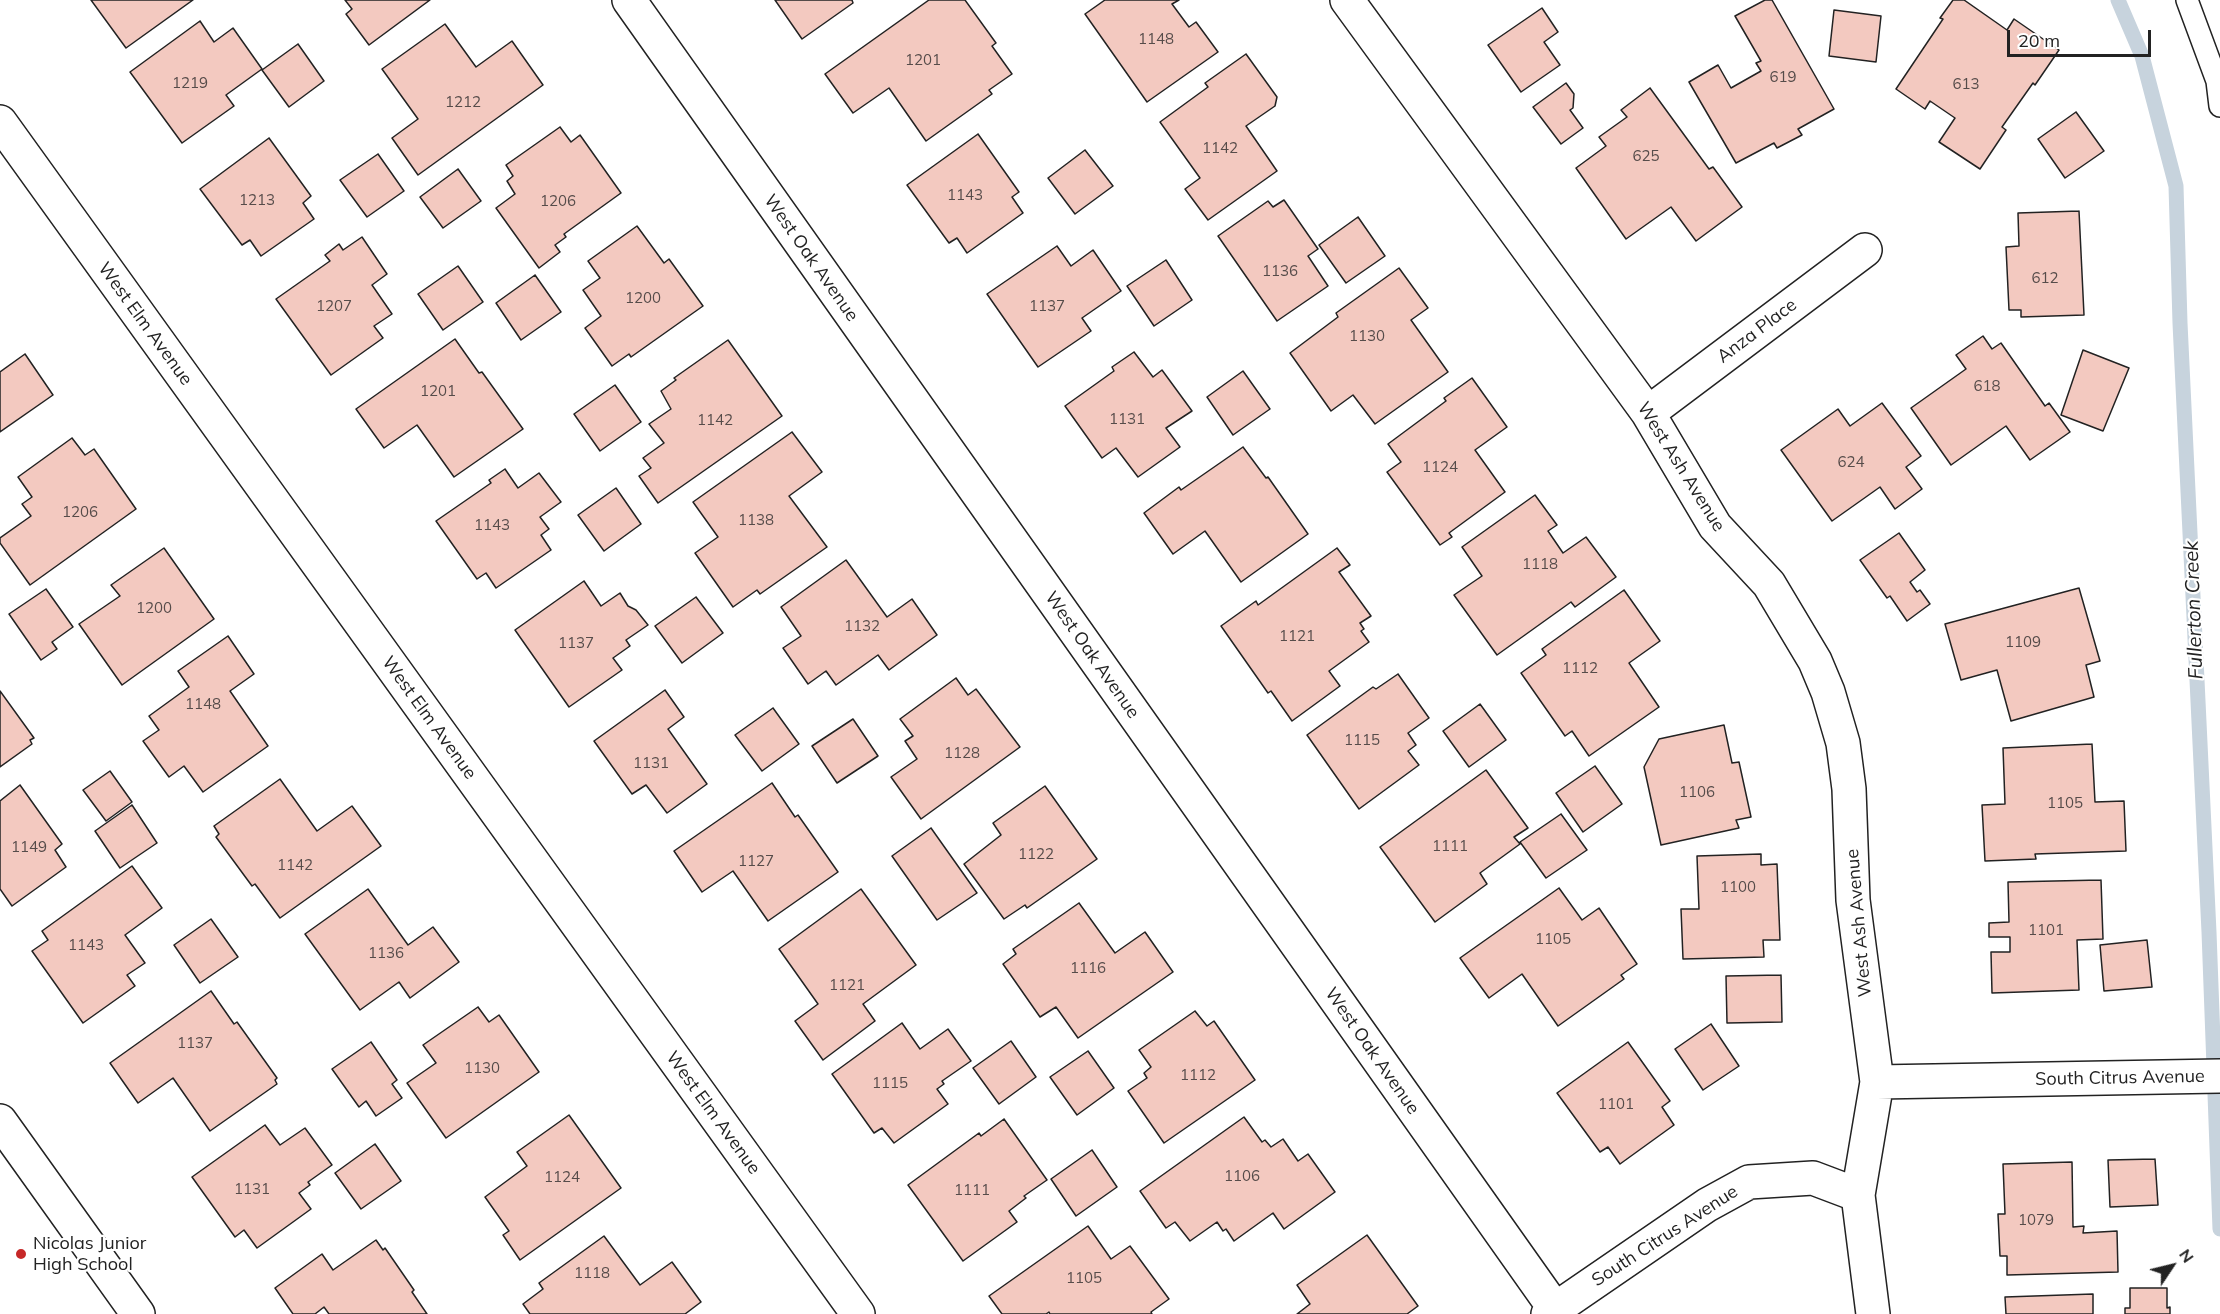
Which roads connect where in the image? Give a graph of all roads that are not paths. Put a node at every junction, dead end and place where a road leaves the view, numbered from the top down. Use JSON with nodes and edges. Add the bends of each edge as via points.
{"nodes":[{"id":1,"x":629,"y":0,"type":"edge"},
{"id":2,"x":1347,"y":0,"type":"edge"},
{"id":3,"x":2187,"y":0,"type":"edge"},
{"id":4,"x":2220,"y":106,"type":"edge"},
{"id":5,"x":0,"y":122,"type":"edge"},
{"id":6,"x":1865,"y":250,"type":"dead end"},
{"id":7,"x":1648,"y":413,"type":"junction"},
{"id":8,"x":2220,"y":1076,"type":"edge"},
{"id":9,"x":1877,"y":1082,"type":"junction"},
{"id":10,"x":0,"y":1121,"type":"edge"},
{"id":11,"x":1858,"y":1195,"type":"junction"},
{"id":12,"x":1552,"y":1312,"type":"edge"},
{"id":13,"x":138,"y":1314,"type":"edge"},
{"id":14,"x":858,"y":1314,"type":"edge"},
{"id":15,"x":1873,"y":1314,"type":"edge"}],
"edges":[{"from":1,"to":12,"type":"street","name":"West Oak Avenue"},
{"from":2,"to":7,"type":"street","name":"West Ash Avenue"},
{"from":3,"to":4,"type":"lane","via":[[2217,81]]},
{"from":5,"to":14,"type":"street","name":"West Elm Avenue"},
{"from":6,"to":7,"type":"street","name":"Anza Place"},
{"from":7,"to":9,"type":"street","name":"West Ash Avenue","via":[[1715,526],[1769,584],[1815,661],[1828,692],[1849,789],[1853,900]]},
{"from":8,"to":9,"type":"street","name":"South Citrus Avenue"},
{"from":9,"to":11,"type":"street","name":"West Ash Avenue"},
{"from":10,"to":13,"type":"street"},
{"from":11,"to":12,"type":"street","name":"South Citrus Avenue","via":[[1813,1178],[1749,1182],[1707,1204]]},
{"from":11,"to":15,"type":"street","name":"West Ash Avenue"}]}
